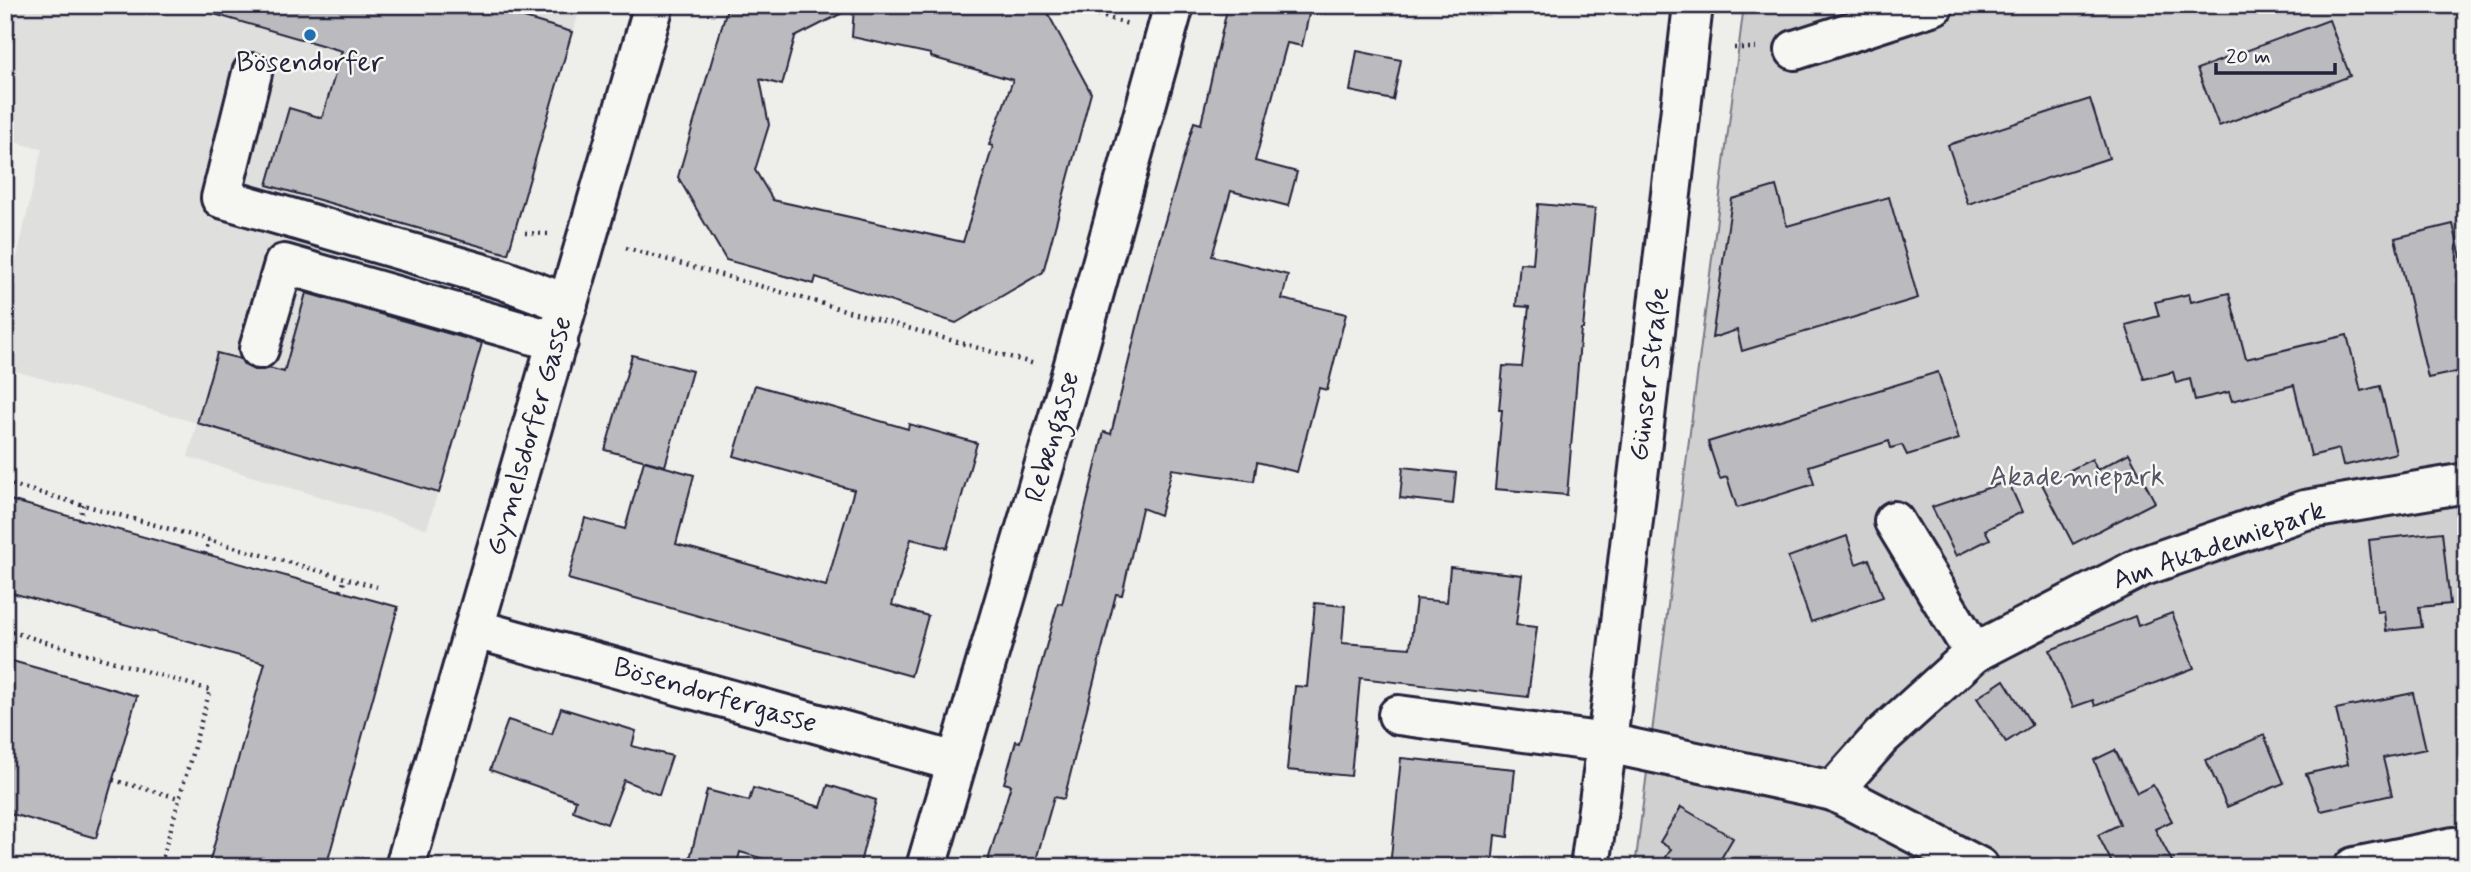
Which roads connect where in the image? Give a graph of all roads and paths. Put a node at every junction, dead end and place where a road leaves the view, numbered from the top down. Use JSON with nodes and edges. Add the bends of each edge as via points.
{"nodes":[{"id":1,"x":654,"y":5,"type":"edge"},
{"id":2,"x":1064,"y":5,"type":"edge"},
{"id":3,"x":1693,"y":5,"type":"edge"},
{"id":4,"x":1934,"y":5,"type":"edge"},
{"id":5,"x":1170,"y":19,"type":"edge"},
{"id":6,"x":1795,"y":50,"type":"dead end"},
{"id":7,"x":252,"y":73,"type":"dead end"},
{"id":8,"x":525,"y":233,"type":"dead end"},
{"id":9,"x":587,"y":237,"type":"junction"},
{"id":10,"x":568,"y":304,"type":"junction"},
{"id":11,"x":558,"y":342,"type":"junction"},
{"id":12,"x":259,"y":349,"type":"dead end"},
{"id":13,"x":1071,"y":375,"type":"junction"},
{"id":14,"x":5,"y":483,"type":"edge"},
{"id":15,"x":2466,"y":483,"type":"edge"},
{"id":16,"x":83,"y":505,"type":"junction"},
{"id":17,"x":80,"y":520,"type":"dead end"},
{"id":18,"x":1894,"y":521,"type":"dead end"},
{"id":19,"x":209,"y":540,"type":"junction"},
{"id":20,"x":205,"y":554,"type":"dead end"},
{"id":21,"x":345,"y":578,"type":"junction"},
{"id":22,"x":377,"y":587,"type":"dead end"},
{"id":23,"x":341,"y":591,"type":"dead end"},
{"id":24,"x":475,"y":629,"type":"junction"},
{"id":25,"x":5,"y":630,"type":"edge"},
{"id":26,"x":1974,"y":653,"type":"junction"},
{"id":27,"x":1398,"y":715,"type":"dead end"},
{"id":28,"x":1607,"y":743,"type":"junction"},
{"id":29,"x":956,"y":762,"type":"junction"},
{"id":30,"x":113,"y":780,"type":"dead end"},
{"id":31,"x":1832,"y":791,"type":"junction"},
{"id":32,"x":180,"y":798,"type":"junction"},
{"id":33,"x":2453,"y":847,"type":"dead end"},
{"id":34,"x":160,"y":867,"type":"edge"},
{"id":35,"x":405,"y":867,"type":"edge"},
{"id":36,"x":926,"y":867,"type":"edge"},
{"id":37,"x":1590,"y":867,"type":"edge"},
{"id":38,"x":1979,"y":867,"type":"edge"},
{"id":39,"x":2354,"y":867,"type":"edge"}],
"edges":[{"from":1,"to":9,"type":"street","name":"Gymelsdorfer Gasse"},
{"from":2,"to":5,"type":"path"},
{"from":3,"to":28,"type":"street","name":"Günser Straße"},
{"from":4,"to":6,"type":"street"},
{"from":5,"to":13,"type":"street","name":"Rebengasse"},
{"from":7,"to":10,"type":"street","via":[[221,198],[500,279]]},
{"from":8,"to":9,"type":"path"},
{"from":9,"to":10,"type":"street","name":"Gymelsdorfer Gasse"},
{"from":9,"to":13,"type":"path"},
{"from":10,"to":11,"type":"street","name":"Gymelsdorfer Gasse"},
{"from":11,"to":12,"type":"street","via":[[284,264]]},
{"from":11,"to":24,"type":"street","name":"Gymelsdorfer Gasse"},
{"from":13,"to":29,"type":"street","name":"Rebengasse"},
{"from":14,"to":16,"type":"path"},
{"from":15,"to":26,"type":"street","name":"Am Akademiepark","via":[[2305,510],[2141,567]]},
{"from":16,"to":17,"type":"path"},
{"from":16,"to":19,"type":"path"},
{"from":18,"to":26,"type":"street"},
{"from":19,"to":20,"type":"path"},
{"from":19,"to":21,"type":"path"},
{"from":21,"to":22,"type":"path"},
{"from":21,"to":23,"type":"path"},
{"from":24,"to":29,"type":"street","name":"Bösendorfergasse"},
{"from":24,"to":35,"type":"street","name":"Gymelsdorfer Gasse"},
{"from":25,"to":32,"type":"path","via":[[210,690]]},
{"from":26,"to":31,"type":"street","name":"Am Akademiepark","via":[[1881,737]]},
{"from":27,"to":28,"type":"street"},
{"from":28,"to":31,"type":"street"},
{"from":28,"to":37,"type":"street","name":"Günser Straße"},
{"from":29,"to":36,"type":"street","name":"Rebengasse"},
{"from":30,"to":32,"type":"path"},
{"from":31,"to":38,"type":"street"},
{"from":32,"to":34,"type":"path"},
{"from":33,"to":39,"type":"street"}]}
